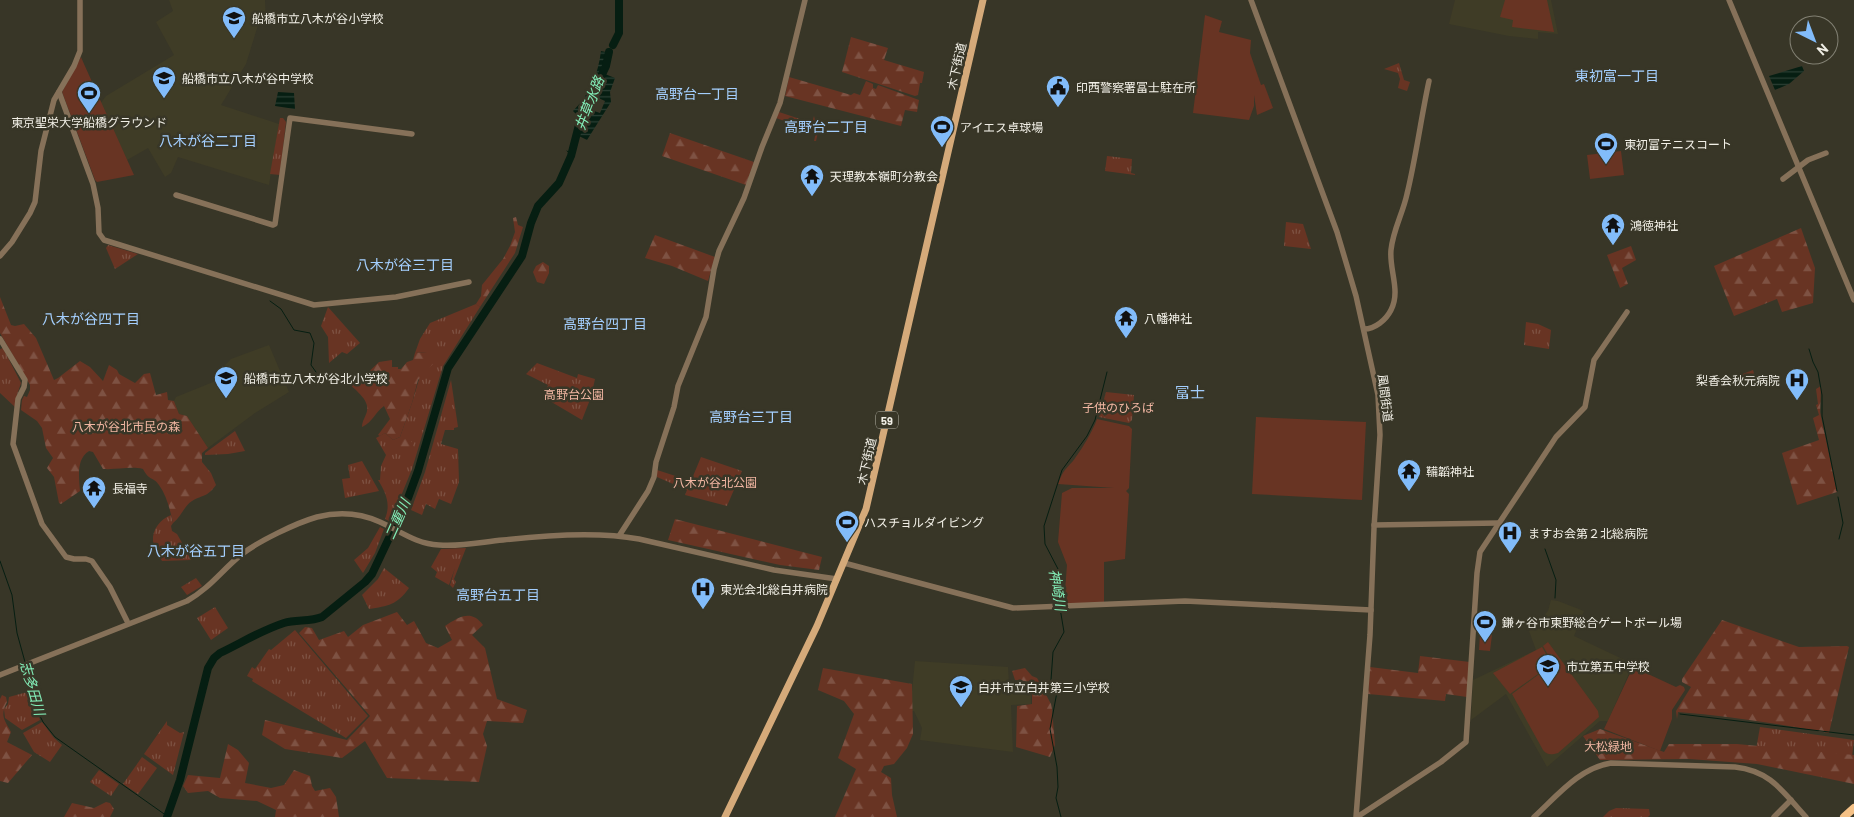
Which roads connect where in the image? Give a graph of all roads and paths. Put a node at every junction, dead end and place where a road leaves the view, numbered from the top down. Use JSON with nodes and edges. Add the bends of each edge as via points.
{"nodes":[{"id":1,"x":80,"y":0,"type":"edge"},
{"id":2,"x":805,"y":0,"type":"edge"},
{"id":3,"x":983,"y":0,"type":"edge"},
{"id":4,"x":1251,"y":0,"type":"edge"},
{"id":5,"x":1729,"y":0,"type":"edge"},
{"id":6,"x":1429,"y":81,"type":"dead end"},
{"id":7,"x":58,"y":92,"type":"junction"},
{"id":8,"x":412,"y":134,"type":"dead end"},
{"id":9,"x":1826,"y":153,"type":"dead end"},
{"id":10,"x":1799,"y":165,"type":"junction"},
{"id":11,"x":1783,"y":179,"type":"dead end"},
{"id":12,"x":176,"y":195,"type":"dead end"},
{"id":13,"x":0,"y":256,"type":"edge"},
{"id":14,"x":469,"y":282,"type":"dead end"},
{"id":15,"x":1854,"y":300,"type":"edge"},
{"id":16,"x":1626,"y":312,"type":"dead end"},
{"id":17,"x":1364,"y":329,"type":"junction"},
{"id":18,"x":0,"y":339,"type":"edge"},
{"id":19,"x":1498,"y":523,"type":"junction"},
{"id":20,"x":1374,"y":525,"type":"junction"},
{"id":21,"x":619,"y":536,"type":"junction"},
{"id":22,"x":844,"y":563,"type":"junction"},
{"id":23,"x":837,"y":579,"type":"junction"},
{"id":24,"x":1371,"y":610,"type":"junction"},
{"id":25,"x":127,"y":621,"type":"dead end"},
{"id":26,"x":0,"y":675,"type":"edge"},
{"id":27,"x":1792,"y":800,"type":"junction"},
{"id":28,"x":1854,"y":808,"type":"edge"},
{"id":29,"x":725,"y":817,"type":"edge"},
{"id":30,"x":1356,"y":817,"type":"edge"},
{"id":31,"x":1535,"y":817,"type":"edge"},
{"id":32,"x":1774,"y":817,"type":"edge"},
{"id":33,"x":1806,"y":817,"type":"edge"},
{"id":34,"x":1844,"y":817,"type":"edge"}],
"edges":[{"from":1,"to":7,"type":"street","via":[[80,51]]},
{"from":2,"to":21,"type":"street","via":[[780,103],[744,198],[719,251],[706,317],[678,386],[654,476]]},
{"from":3,"to":22,"type":"main road","name":"木下街道","number":"59","via":[[872,485]]},
{"from":4,"to":17,"type":"street","name":"風間街道","via":[[1337,232]]},
{"from":5,"to":10,"type":"street"},
{"from":6,"to":17,"type":"street","via":[[1407,194],[1391,249],[1394,302],[1382,322]]},
{"from":7,"to":13,"type":"street","via":[[41,151],[33,208]]},
{"from":7,"to":14,"type":"street","via":[[93,184],[99,234],[104,240],[314,305],[396,297]]},
{"from":8,"to":12,"type":"street","via":[[290,118],[273,225]]},
{"from":9,"to":10,"type":"street"},
{"from":10,"to":11,"type":"street"},
{"from":10,"to":15,"type":"street"},
{"from":16,"to":19,"type":"street","via":[[1594,360],[1585,407],[1556,437]]},
{"from":17,"to":20,"type":"street","name":"風間街道","via":[[1379,411]]},
{"from":18,"to":25,"type":"street","via":[[24,380],[18,399],[13,444],[42,524],[66,557],[92,561]]},
{"from":19,"to":20,"type":"street"},
{"from":19,"to":30,"type":"street","via":[[1478,560],[1466,742]]},
{"from":20,"to":24,"type":"street","name":"風間街道"},
{"from":21,"to":23,"type":"street","via":[[774,570]]},
{"from":21,"to":26,"type":"street","via":[[544,536],[438,546],[420,542],[374,520],[350,514],[323,516],[247,550],[205,589],[187,600]]},
{"from":22,"to":23,"type":"main road","name":"木下街道","number":"59"},
{"from":22,"to":24,"type":"street","via":[[1014,608],[1185,601]]},
{"from":23,"to":29,"type":"main road","name":"木下街道","number":"59"},
{"from":24,"to":30,"type":"street","name":"風間街道"},
{"from":27,"to":31,"type":"street","via":[[1766,776],[1745,768],[1611,763],[1594,767],[1577,777]]},
{"from":27,"to":32,"type":"street"},
{"from":27,"to":33,"type":"street"},
{"from":28,"to":34,"type":"highway"}]}
